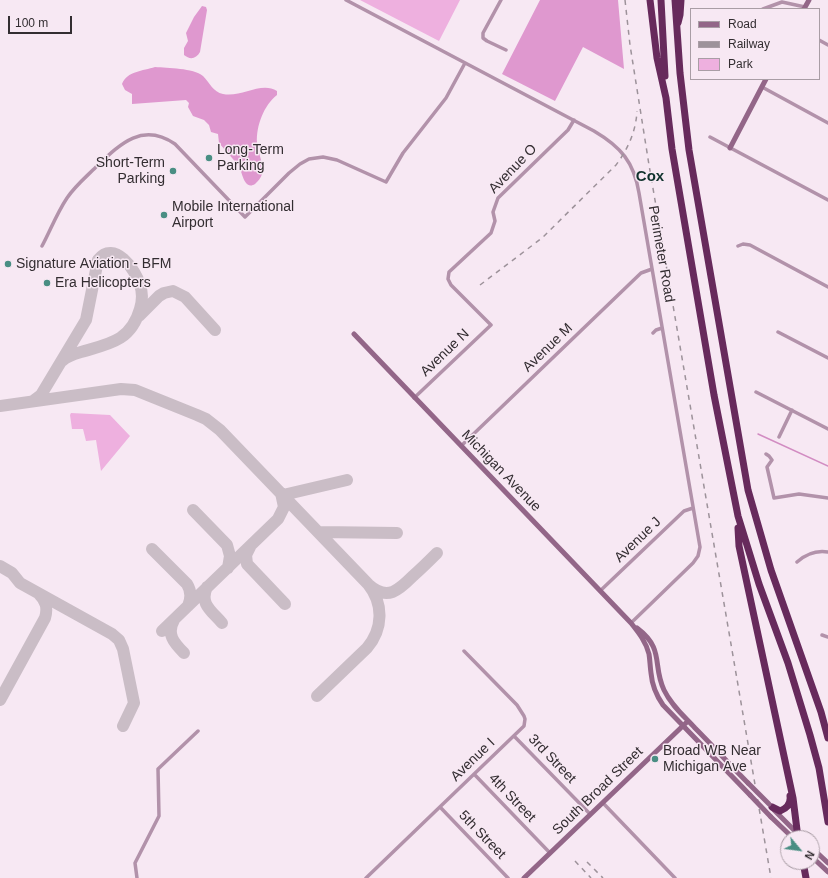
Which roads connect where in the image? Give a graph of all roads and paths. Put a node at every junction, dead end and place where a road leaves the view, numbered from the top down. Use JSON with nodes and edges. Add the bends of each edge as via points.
{"nodes":[{"id":1,"x":346,"y":0,"type":"edge"},
{"id":2,"x":501,"y":0,"type":"edge"},
{"id":3,"x":650,"y":0,"type":"edge"},
{"id":4,"x":661,"y":0,"type":"edge"},
{"id":5,"x":675,"y":0,"type":"edge"},
{"id":6,"x":681,"y":0,"type":"edge"},
{"id":7,"x":809,"y":0,"type":"edge"},
{"id":8,"x":766,"y":8,"type":"edge"},
{"id":9,"x":804,"y":8,"type":"edge"},
{"id":10,"x":676,"y":29,"type":"junction"},
{"id":11,"x":506,"y":50,"type":"dead end"},
{"id":12,"x":465,"y":63,"type":"junction"},
{"id":13,"x":766,"y":80,"type":"edge"},
{"id":14,"x":762,"y":87,"type":"junction"},
{"id":15,"x":666,"y":98,"type":"junction"},
{"id":16,"x":574,"y":120,"type":"junction"},
{"id":17,"x":828,"y":123,"type":"edge"},
{"id":18,"x":710,"y":138,"type":"dead end"},
{"id":19,"x":730,"y":148,"type":"junction"},
{"id":20,"x":828,"y":200,"type":"edge"},
{"id":21,"x":42,"y":246,"type":"dead end"},
{"id":22,"x":738,"y":246,"type":"dead end"},
{"id":23,"x":652,"y":269,"type":"junction"},
{"id":24,"x":828,"y":287,"type":"edge"},
{"id":25,"x":491,"y":325,"type":"joint"},
{"id":26,"x":662,"y":328,"type":"junction"},
{"id":27,"x":778,"y":332,"type":"dead end"},
{"id":28,"x":653,"y":333,"type":"dead end"},
{"id":29,"x":354,"y":334,"type":"dead end"},
{"id":30,"x":828,"y":358,"type":"edge"},
{"id":31,"x":756,"y":392,"type":"dead end"},
{"id":32,"x":414,"y":398,"type":"junction"},
{"id":33,"x":792,"y":410,"type":"junction"},
{"id":34,"x":828,"y":429,"type":"edge"},
{"id":35,"x":779,"y":437,"type":"dead end"},
{"id":36,"x":461,"y":446,"type":"junction"},
{"id":37,"x":766,"y":454,"type":"dead end"},
{"id":38,"x":828,"y":498,"type":"edge"},
{"id":39,"x":693,"y":508,"type":"junction"},
{"id":40,"x":738,"y":516,"type":"junction"},
{"id":41,"x":828,"y":552,"type":"edge"},
{"id":42,"x":796,"y":562,"type":"dead end"},
{"id":43,"x":600,"y":591,"type":"junction"},
{"id":44,"x":631,"y":624,"type":"junction"},
{"id":45,"x":822,"y":635,"type":"dead end"},
{"id":46,"x":828,"y":637,"type":"edge"},
{"id":47,"x":464,"y":651,"type":"dead end"},
{"id":48,"x":688,"y":721,"type":"junction"},
{"id":49,"x":683,"y":726,"type":"junction"},
{"id":50,"x":198,"y":731,"type":"dead end"},
{"id":51,"x":514,"y":736,"type":"junction"},
{"id":52,"x":780,"y":736,"type":"junction"},
{"id":53,"x":828,"y":738,"type":"edge"},
{"id":54,"x":474,"y":774,"type":"junction"},
{"id":55,"x":603,"y":803,"type":"junction"},
{"id":56,"x":770,"y":806,"type":"junction"},
{"id":57,"x":440,"y":807,"type":"junction"},
{"id":58,"x":590,"y":814,"type":"junction"},
{"id":59,"x":828,"y":822,"type":"edge"},
{"id":60,"x":789,"y":830,"type":"edge"},
{"id":61,"x":792,"y":830,"type":"edge"},
{"id":62,"x":797,"y":830,"type":"edge"},
{"id":63,"x":550,"y":853,"type":"junction"},
{"id":64,"x":820,"y":856,"type":"edge"},
{"id":65,"x":828,"y":863,"type":"edge"},
{"id":66,"x":820,"y":865,"type":"edge"},
{"id":67,"x":828,"y":872,"type":"edge"},
{"id":68,"x":137,"y":878,"type":"edge"},
{"id":69,"x":366,"y":878,"type":"edge"},
{"id":70,"x":508,"y":878,"type":"edge"},
{"id":71,"x":524,"y":878,"type":"edge"},
{"id":72,"x":675,"y":878,"type":"edge"}],
"edges":[{"from":1,"to":12,"type":"street","name":"Perimeter Road"},
{"from":2,"to":11,"type":"street","via":[[483,33],[483,38]]},
{"from":3,"to":15,"type":"highway","via":[[657,58]]},
{"from":4,"to":15,"type":"highway"},
{"from":5,"to":10,"type":"highway"},
{"from":6,"to":10,"type":"highway"},
{"from":7,"to":9,"type":"street"},
{"from":8,"to":9,"type":"street","via":[[782,2]]},
{"from":10,"to":53,"type":"highway","via":[[689,150],[748,490],[771,570]]},
{"from":12,"to":16,"type":"street","name":"Perimeter Road"},
{"from":12,"to":21,"type":"street","via":[[446,98],[410,144],[386,182],[337,160],[323,157],[309,160],[300,164],[245,217],[175,144],[160,137],[139,136],[117,147],[74,188],[63,203]]},
{"from":13,"to":14,"type":"street"},
{"from":14,"to":17,"type":"street"},
{"from":14,"to":19,"type":"street"},
{"from":15,"to":40,"type":"highway","via":[[676,173],[714,395]]},
{"from":16,"to":23,"type":"street","name":"Perimeter Road","via":[[611,143],[624,154],[633,169]]},
{"from":16,"to":25,"type":"street","name":"Avenue O","via":[[568,130],[498,198],[493,212],[495,221],[491,233],[449,272],[448,279],[452,285]]},
{"from":18,"to":19,"type":"street"},
{"from":19,"to":20,"type":"street"},
{"from":22,"to":24,"type":"street","via":[[750,245]]},
{"from":23,"to":26,"type":"street","name":"Perimeter Road"},
{"from":23,"to":36,"type":"street","name":"Avenue M","via":[[641,273]]},
{"from":25,"to":32,"type":"street","name":"Avenue N"},
{"from":26,"to":28,"type":"street"},
{"from":26,"to":39,"type":"street","name":"Perimeter Road"},
{"from":27,"to":30,"type":"street"},
{"from":29,"to":32,"type":"street","name":"Michigan Avenue"},
{"from":31,"to":33,"type":"street"},
{"from":32,"to":36,"type":"street","name":"Michigan Avenue"},
{"from":33,"to":34,"type":"street"},
{"from":33,"to":35,"type":"street"},
{"from":36,"to":43,"type":"street","name":"Michigan Avenue"},
{"from":37,"to":38,"type":"street","via":[[772,460],[767,467],[774,498],[799,494]]},
{"from":39,"to":43,"type":"street","name":"Avenue J","via":[[684,511]]},
{"from":39,"to":44,"type":"street","name":"Perimeter Road","via":[[700,550],[698,556]]},
{"from":40,"to":52,"type":"highway","via":[[739,546]]},
{"from":40,"to":59,"type":"highway","via":[[808,728]]},
{"from":41,"to":42,"type":"street","via":[[816,552]]},
{"from":43,"to":44,"type":"street","name":"Michigan Avenue"},
{"from":44,"to":48,"type":"street","name":"Michigan Avenue","via":[[642,631],[652,644],[663,689]]},
{"from":44,"to":49,"type":"street","name":"Michigan Avenue","via":[[644,640],[649,654],[655,692],[663,706]]},
{"from":45,"to":46,"type":"street"},
{"from":47,"to":51,"type":"street","name":"Avenue I","via":[[517,705],[524,716],[524,726]]},
{"from":48,"to":49,"type":"street","name":"South Broad Street"},
{"from":48,"to":56,"type":"street","name":"Michigan Avenue","bridge":true},
{"from":49,"to":55,"type":"street","name":"South Broad Street"},
{"from":49,"to":60,"type":"street","name":"Michigan Avenue","bridge":true,"via":[[771,817]]},
{"from":50,"to":68,"type":"street","via":[[158,769],[159,816],[135,862]]},
{"from":51,"to":54,"type":"street","name":"Avenue I"},
{"from":51,"to":58,"type":"street","name":"3rd Street"},
{"from":52,"to":56,"type":"highway","via":[[791,800],[780,811]]},
{"from":52,"to":62,"type":"highway"},
{"from":54,"to":57,"type":"street","name":"Avenue I"},
{"from":54,"to":63,"type":"street","name":"4th Street"},
{"from":55,"to":58,"type":"street","name":"South Broad Street"},
{"from":55,"to":72,"type":"street"},
{"from":56,"to":61,"type":"street","name":"Michigan Avenue"},
{"from":57,"to":69,"type":"street","name":"Avenue I"},
{"from":57,"to":70,"type":"street","name":"5th Street"},
{"from":58,"to":63,"type":"street","name":"South Broad Street"},
{"from":63,"to":71,"type":"street","name":"South Broad Street"},
{"from":64,"to":65,"type":"street"},
{"from":66,"to":67,"type":"street"}]}
